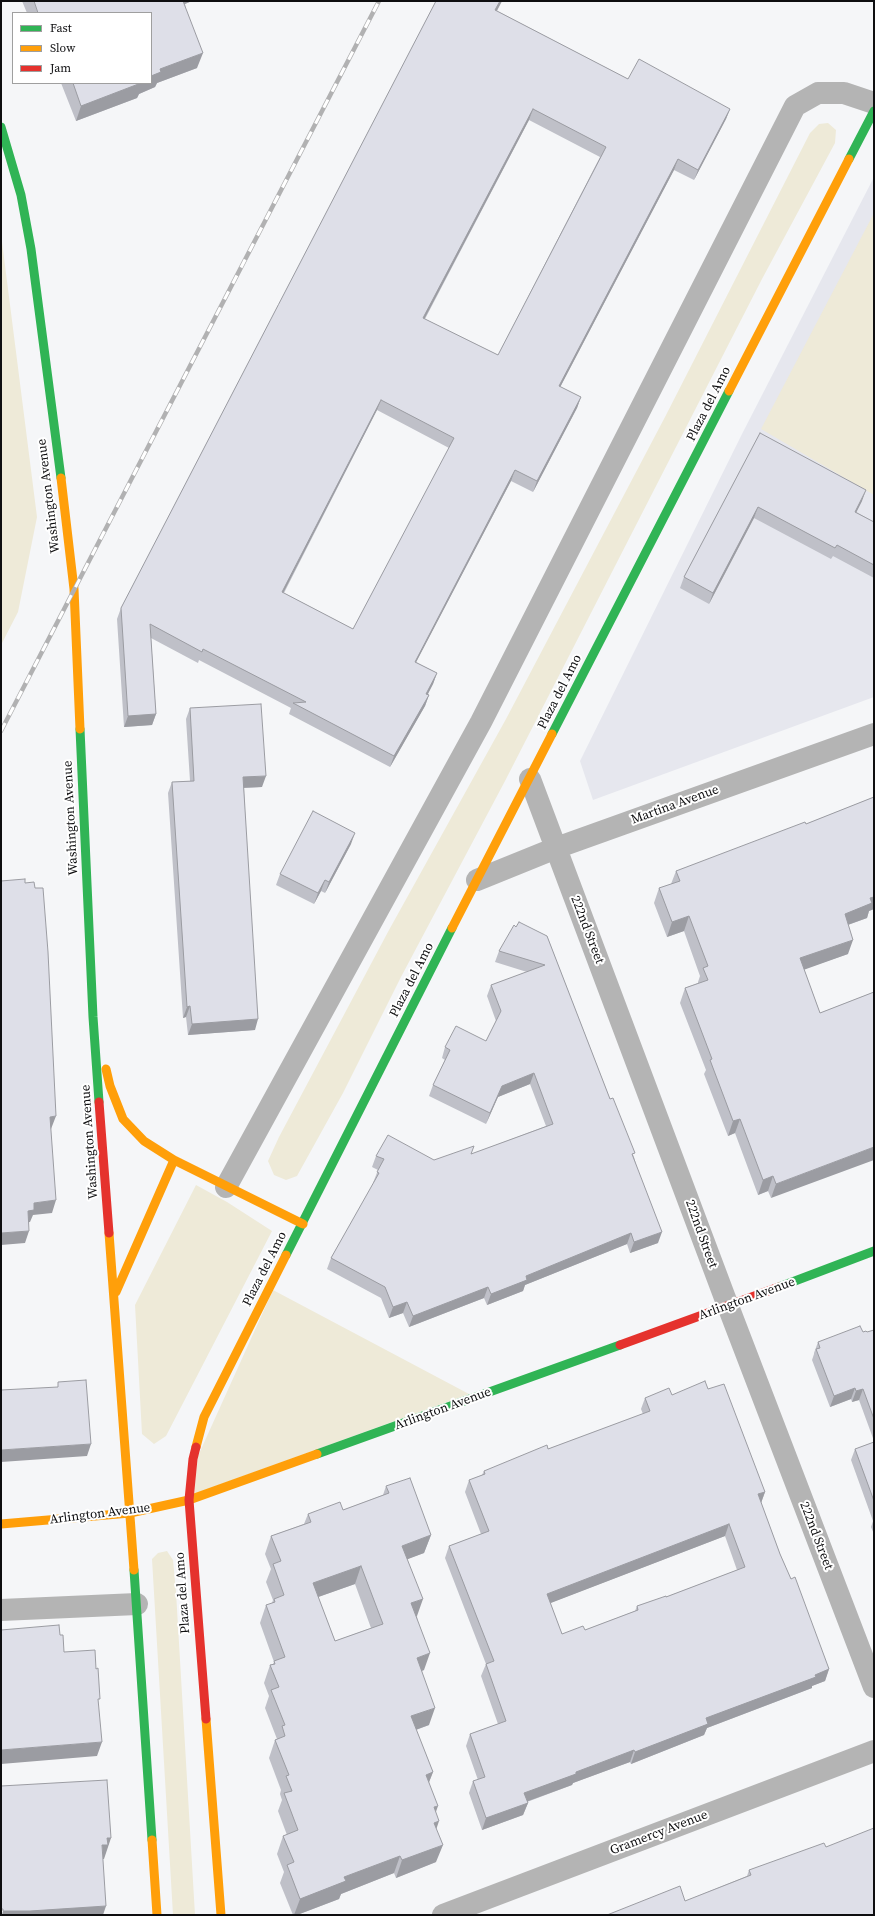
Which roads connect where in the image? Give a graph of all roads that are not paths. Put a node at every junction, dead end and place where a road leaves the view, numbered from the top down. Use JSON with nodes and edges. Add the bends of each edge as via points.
{"nodes":[{"id":1,"x":874,"y":103,"type":"edge"},
{"id":2,"x":874,"y":111,"type":"edge"},
{"id":3,"x":1,"y":127,"type":"edge"},
{"id":4,"x":874,"y":734,"type":"edge"},
{"id":5,"x":530,"y":779,"type":"junction"},
{"id":6,"x":556,"y":848,"type":"junction"},
{"id":7,"x":477,"y":880,"type":"junction"},
{"id":8,"x":93,"y":1018,"type":"junction"},
{"id":9,"x":174,"y":1160,"type":"junction"},
{"id":10,"x":226,"y":1187,"type":"junction"},
{"id":11,"x":302,"y":1224,"type":"junction"},
{"id":12,"x":874,"y":1251,"type":"edge"},
{"id":13,"x":114,"y":1296,"type":"junction"},
{"id":14,"x":728,"y":1306,"type":"junction"},
{"id":15,"x":189,"y":1500,"type":"junction"},
{"id":16,"x":130,"y":1513,"type":"junction"},
{"id":17,"x":1,"y":1524,"type":"edge"},
{"id":18,"x":137,"y":1604,"type":"junction"},
{"id":19,"x":1,"y":1610,"type":"edge"},
{"id":20,"x":874,"y":1687,"type":"edge"},
{"id":21,"x":874,"y":1751,"type":"edge"},
{"id":22,"x":157,"y":1915,"type":"edge"},
{"id":23,"x":221,"y":1915,"type":"edge"},
{"id":24,"x":443,"y":1915,"type":"edge"}],
"edges":[{"from":1,"to":10,"type":"street","via":[[844,93],[818,93],[795,106],[481,722]]},
{"from":2,"to":5,"type":"street","name":"Plaza del Amo"},
{"from":3,"to":8,"type":"street","name":"Washington Avenue","via":[[21,195],[31,249],[74,590]]},
{"from":4,"to":6,"type":"street","name":"Martina Avenue"},
{"from":5,"to":6,"type":"street","name":"222nd Street"},
{"from":5,"to":7,"type":"street","name":"Plaza del Amo"},
{"from":6,"to":7,"type":"street","name":"Martina Avenue"},
{"from":6,"to":14,"type":"street","name":"222nd Street"},
{"from":7,"to":11,"type":"street","name":"Plaza del Amo"},
{"from":8,"to":9,"type":"street","via":[[110,1086],[123,1120],[144,1141]]},
{"from":8,"to":13,"type":"street","name":"Washington Avenue"},
{"from":9,"to":10,"type":"street"},
{"from":9,"to":13,"type":"street"},
{"from":10,"to":11,"type":"street"},
{"from":11,"to":15,"type":"street","name":"Plaza del Amo","via":[[204,1417],[193,1459]]},
{"from":12,"to":14,"type":"street","name":"Arlington Avenue"},
{"from":13,"to":16,"type":"street","name":"Washington Avenue"},
{"from":14,"to":15,"type":"street","name":"Arlington Avenue"},
{"from":14,"to":20,"type":"street","name":"222nd Street"},
{"from":15,"to":16,"type":"street","name":"Arlington Avenue"},
{"from":15,"to":23,"type":"street","name":"Plaza del Amo"},
{"from":16,"to":17,"type":"street","name":"Arlington Avenue"},
{"from":16,"to":18,"type":"street"},
{"from":18,"to":19,"type":"street"},
{"from":18,"to":22,"type":"street"},
{"from":21,"to":24,"type":"street","name":"Gramercy Avenue"}]}
